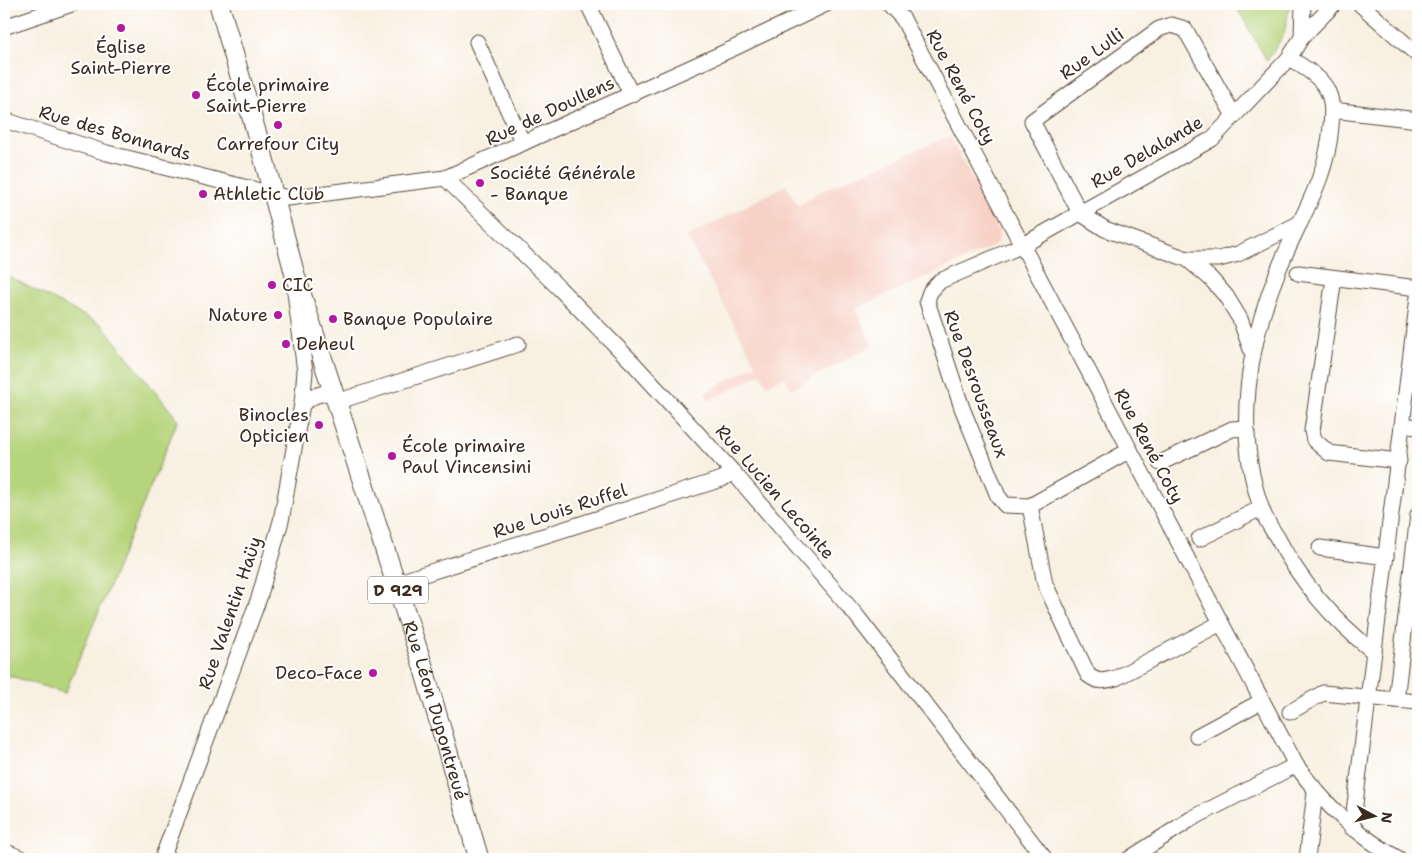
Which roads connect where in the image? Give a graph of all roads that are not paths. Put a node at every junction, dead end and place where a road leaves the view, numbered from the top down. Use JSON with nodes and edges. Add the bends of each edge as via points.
{"nodes":[{"id":1,"x":72,"y":4,"type":"edge"},
{"id":2,"x":218,"y":4,"type":"edge"},
{"id":3,"x":588,"y":4,"type":"edge"},
{"id":4,"x":826,"y":4,"type":"edge"},
{"id":5,"x":889,"y":4,"type":"edge"},
{"id":6,"x":1303,"y":4,"type":"edge"},
{"id":7,"x":1334,"y":4,"type":"edge"},
{"id":8,"x":1360,"y":4,"type":"edge"},
{"id":9,"x":902,"y":11,"type":"edge"},
{"id":10,"x":4,"y":27,"type":"edge"},
{"id":11,"x":1302,"y":37,"type":"junction"},
{"id":12,"x":477,"y":42,"type":"dead end"},
{"id":13,"x":1418,"y":55,"type":"edge"},
{"id":14,"x":1289,"y":58,"type":"junction"},
{"id":15,"x":631,"y":94,"type":"junction"},
{"id":16,"x":1332,"y":110,"type":"junction"},
{"id":17,"x":1234,"y":116,"type":"junction"},
{"id":18,"x":4,"y":120,"type":"edge"},
{"id":19,"x":1418,"y":120,"type":"edge"},
{"id":20,"x":523,"y":143,"type":"junction"},
{"id":21,"x":445,"y":178,"type":"junction"},
{"id":22,"x":274,"y":195,"type":"junction"},
{"id":23,"x":1080,"y":213,"type":"junction"},
{"id":24,"x":1300,"y":223,"type":"junction"},
{"id":25,"x":1022,"y":245,"type":"junction"},
{"id":26,"x":1187,"y":259,"type":"junction"},
{"id":27,"x":1298,"y":273,"type":"dead end"},
{"id":28,"x":295,"y":275,"type":"junction"},
{"id":29,"x":1334,"y":278,"type":"junction"},
{"id":30,"x":1418,"y":288,"type":"edge"},
{"id":31,"x":1418,"y":297,"type":"edge"},
{"id":32,"x":518,"y":344,"type":"dead end"},
{"id":33,"x":1252,"y":352,"type":"junction"},
{"id":34,"x":304,"y":385,"type":"junction"},
{"id":35,"x":332,"y":391,"type":"junction"},
{"id":36,"x":302,"y":404,"type":"junction"},
{"id":37,"x":1402,"y":424,"type":"junction"},
{"id":38,"x":1418,"y":427,"type":"edge"},
{"id":39,"x":1246,"y":428,"type":"junction"},
{"id":40,"x":1130,"y":450,"type":"junction"},
{"id":41,"x":1398,"y":461,"type":"junction"},
{"id":42,"x":1160,"y":463,"type":"dead end"},
{"id":43,"x":733,"y":472,"type":"junction"},
{"id":44,"x":1030,"y":506,"type":"junction"},
{"id":45,"x":1261,"y":508,"type":"junction"},
{"id":46,"x":1418,"y":515,"type":"edge"},
{"id":47,"x":1199,"y":538,"type":"dead end"},
{"id":48,"x":1320,"y":548,"type":"dead end"},
{"id":49,"x":1386,"y":557,"type":"junction"},
{"id":50,"x":396,"y":583,"type":"junction"},
{"id":51,"x":1221,"y":623,"type":"junction"},
{"id":52,"x":1374,"y":652,"type":"junction"},
{"id":53,"x":1368,"y":698,"type":"junction"},
{"id":54,"x":1396,"y":700,"type":"junction"},
{"id":55,"x":1262,"y":701,"type":"junction"},
{"id":56,"x":1418,"y":702,"type":"edge"},
{"id":57,"x":1290,"y":712,"type":"dead end"},
{"id":58,"x":1197,"y":736,"type":"dead end"},
{"id":59,"x":1296,"y":765,"type":"junction"},
{"id":60,"x":1315,"y":792,"type":"junction"},
{"id":61,"x":1352,"y":828,"type":"junction"},
{"id":62,"x":4,"y":851,"type":"edge"},
{"id":63,"x":23,"y":859,"type":"edge"},
{"id":64,"x":162,"y":859,"type":"edge"},
{"id":65,"x":479,"y":859,"type":"edge"},
{"id":66,"x":1045,"y":859,"type":"edge"},
{"id":67,"x":1128,"y":859,"type":"edge"},
{"id":68,"x":1307,"y":859,"type":"edge"},
{"id":69,"x":1399,"y":859,"type":"edge"}],
"edges":[{"from":1,"to":10,"type":"street"},
{"from":2,"to":22,"type":"main road","number":"D 929"},
{"from":3,"to":15,"type":"street"},
{"from":4,"to":15,"type":"street","name":"Rue de Doullens"},
{"from":5,"to":9,"type":"street","name":"Rue René Coty"},
{"from":6,"to":11,"type":"street"},
{"from":7,"to":11,"type":"street","name":"Rue Delalande"},
{"from":8,"to":13,"type":"street"},
{"from":9,"to":25,"type":"street","name":"Rue René Coty"},
{"from":11,"to":14,"type":"street","name":"Rue Delalande"},
{"from":12,"to":20,"type":"street"},
{"from":14,"to":16,"type":"street","via":[[1317,77],[1328,92]]},
{"from":14,"to":17,"type":"street","name":"Rue Delalande"},
{"from":15,"to":20,"type":"street","name":"Rue de Doullens"},
{"from":16,"to":19,"type":"street"},
{"from":16,"to":24,"type":"street","via":[[1325,166]]},
{"from":17,"to":23,"type":"street","name":"Rue Delalande","via":[[1212,139]]},
{"from":17,"to":23,"type":"street","name":"Rue Lulli","via":[[1185,29],[1178,26],[1159,29],[1032,121]]},
{"from":18,"to":22,"type":"street","name":"Rue des Bonnards","via":[[107,153]]},
{"from":20,"to":21,"type":"street","name":"Rue de Doullens"},
{"from":21,"to":22,"type":"street","name":"Rue de Doullens","via":[[288,198]]},
{"from":21,"to":43,"type":"street","name":"Rue Lucien Lecointe","via":[[607,336]]},
{"from":22,"to":28,"type":"main road","number":"D 929"},
{"from":23,"to":25,"type":"street","name":"Rue Delalande"},
{"from":23,"to":26,"type":"street","via":[[1105,228]]},
{"from":24,"to":26,"type":"street","via":[[1238,254],[1219,259]]},
{"from":24,"to":33,"type":"street","via":[[1278,271]]},
{"from":25,"to":40,"type":"street","name":"Rue René Coty"},
{"from":25,"to":44,"type":"street","name":"Rue Desrousseaux","via":[[940,281],[927,301],[962,408],[998,496],[1005,505]]},
{"from":26,"to":33,"type":"street","via":[[1226,296],[1240,319]]},
{"from":27,"to":29,"type":"street"},
{"from":28,"to":34,"type":"street","number":"D 929","via":[[305,365]]},
{"from":28,"to":35,"type":"main road","number":"D 929"},
{"from":29,"to":30,"type":"street"},
{"from":29,"to":41,"type":"street","via":[[1312,431],[1314,440],[1329,452]]},
{"from":31,"to":37,"type":"street"},
{"from":32,"to":35,"type":"street"},
{"from":33,"to":39,"type":"street"},
{"from":34,"to":35,"type":"street"},
{"from":34,"to":36,"type":"street","number":"D 929"},
{"from":35,"to":36,"type":"street","via":[[314,396]]},
{"from":35,"to":50,"type":"main road","name":"Rue Léon Dupontreué","number":"D 929"},
{"from":36,"to":64,"type":"street","name":"Rue Valentin Haüy","via":[[272,554]]},
{"from":37,"to":38,"type":"street"},
{"from":37,"to":41,"type":"street"},
{"from":39,"to":42,"type":"street","via":[[1232,429]]},
{"from":39,"to":45,"type":"street"},
{"from":40,"to":44,"type":"street"},
{"from":40,"to":51,"type":"street","name":"Rue René Coty"},
{"from":41,"to":49,"type":"street"},
{"from":43,"to":50,"type":"street","name":"Rue Louis Ruffel","via":[[722,480]]},
{"from":43,"to":66,"type":"street","name":"Rue Lucien Lecointe","via":[[856,615]]},
{"from":44,"to":51,"type":"street","via":[[1046,584],[1088,675],[1095,680],[1116,678]]},
{"from":45,"to":47,"type":"street"},
{"from":45,"to":52,"type":"street","via":[[1288,559],[1314,597]]},
{"from":46,"to":54,"type":"street"},
{"from":48,"to":49,"type":"street"},
{"from":49,"to":52,"type":"street"},
{"from":50,"to":65,"type":"main road","name":"Rue Léon Dupontreué","number":"D 929"},
{"from":51,"to":55,"type":"street","name":"Rue René Coty"},
{"from":52,"to":53,"type":"street"},
{"from":53,"to":54,"type":"street"},
{"from":53,"to":57,"type":"street","via":[[1323,693]]},
{"from":53,"to":61,"type":"street"},
{"from":54,"to":56,"type":"street"},
{"from":55,"to":58,"type":"street"},
{"from":55,"to":59,"type":"street","name":"Rue René Coty"},
{"from":59,"to":60,"type":"street","name":"Rue René Coty"},
{"from":59,"to":67,"type":"street","via":[[1191,820]]},
{"from":60,"to":61,"type":"street","name":"Rue René Coty"},
{"from":60,"to":68,"type":"street"},
{"from":61,"to":69,"type":"street","name":"Rue René Coty"},
{"from":62,"to":63,"type":"street"}]}
